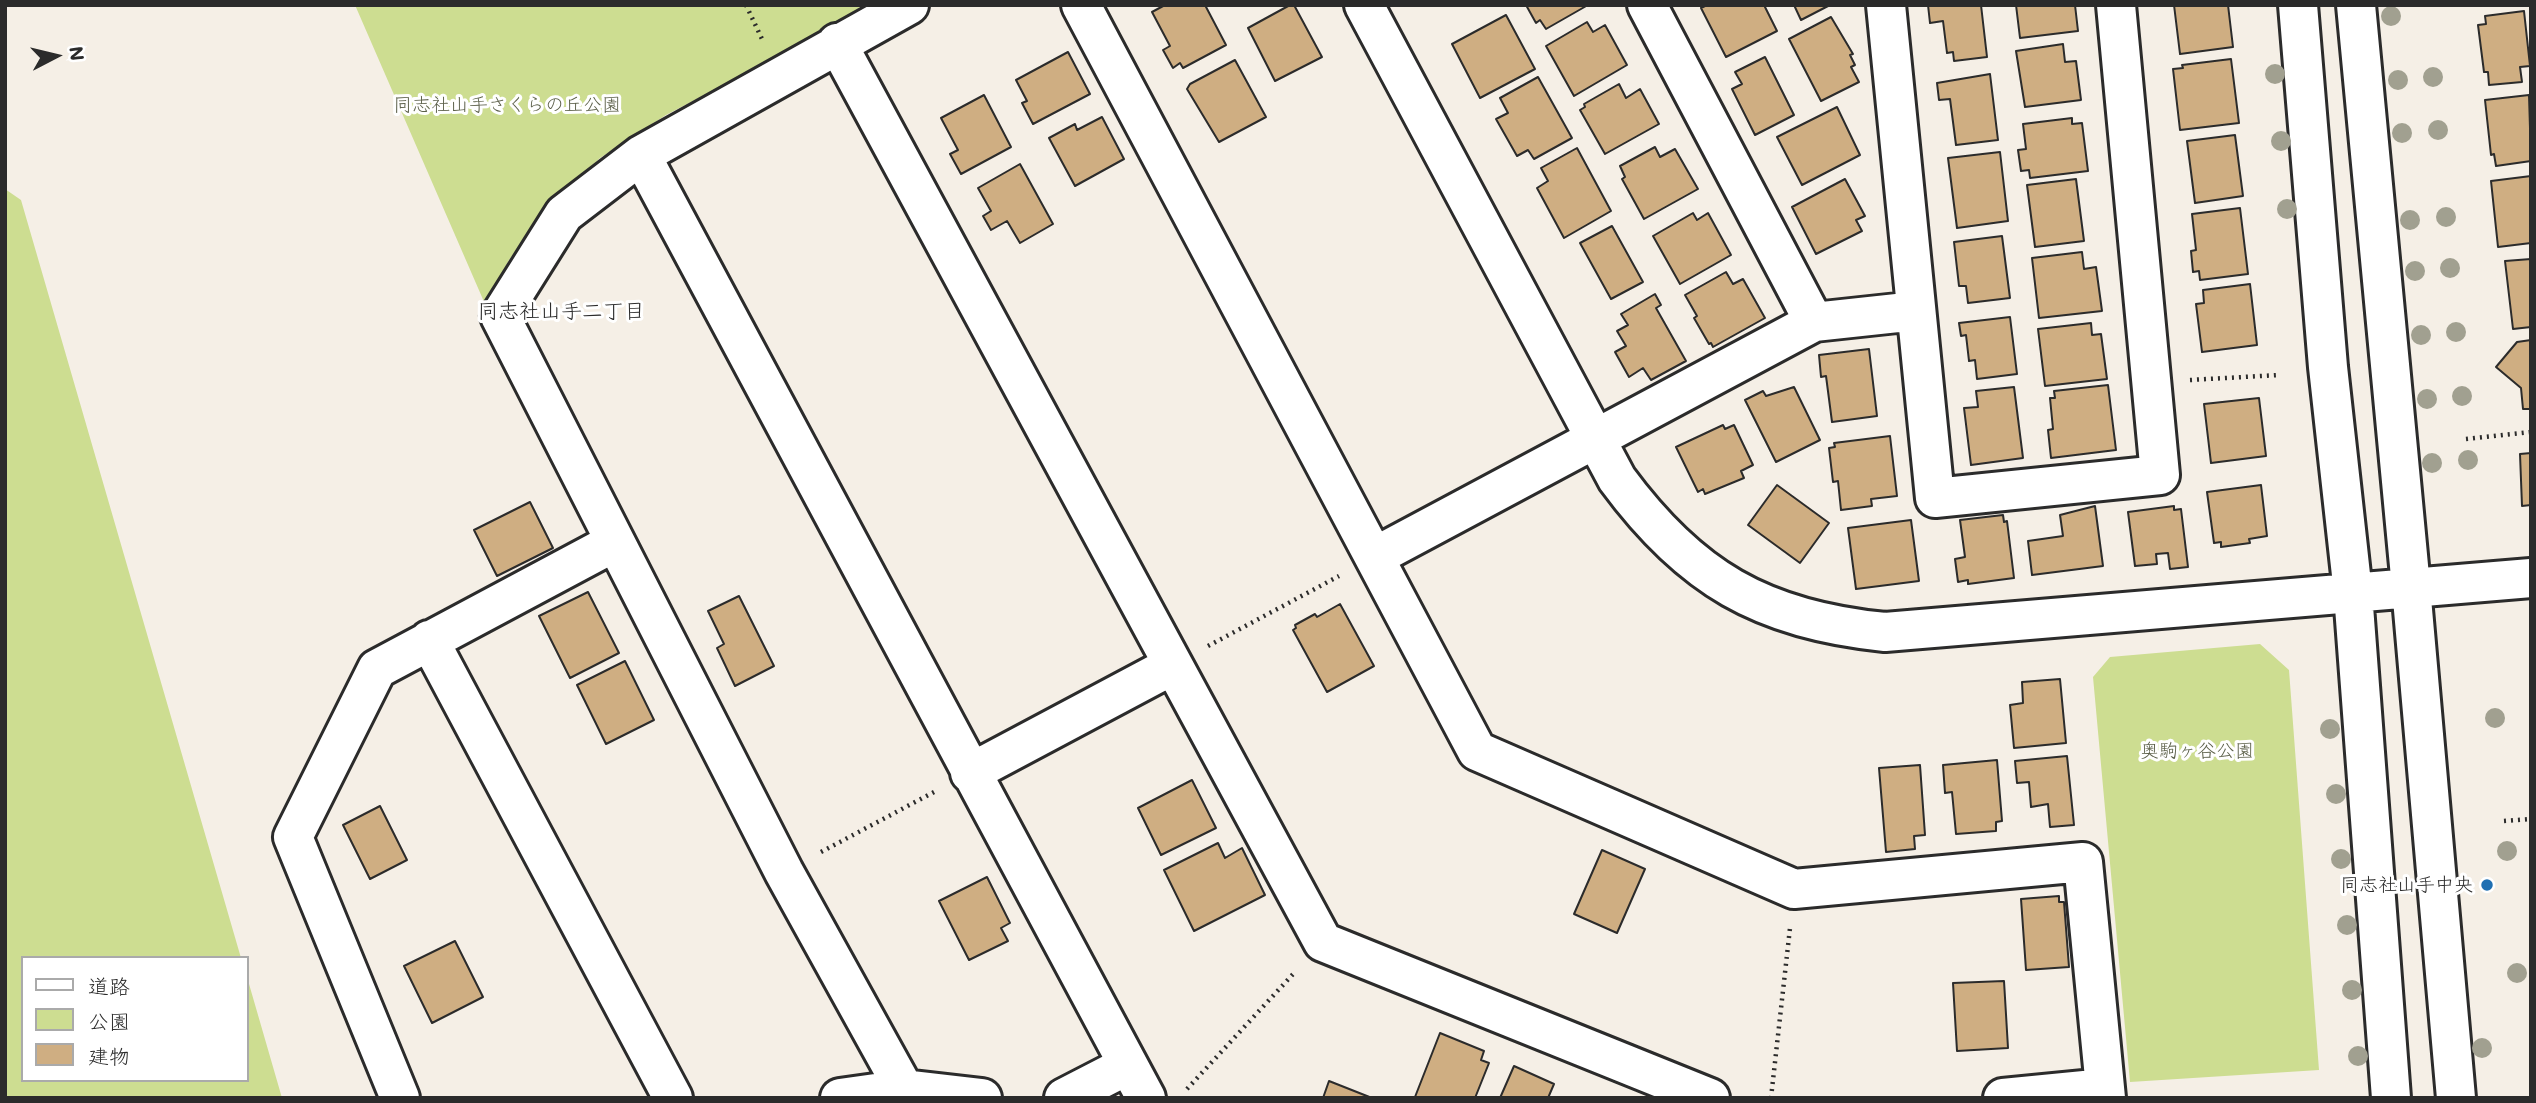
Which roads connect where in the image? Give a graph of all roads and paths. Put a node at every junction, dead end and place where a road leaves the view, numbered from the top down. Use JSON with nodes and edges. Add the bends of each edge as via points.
{"nodes":[{"id":1,"x":746,"y":5,"type":"edge"},
{"id":2,"x":909,"y":5,"type":"edge"},
{"id":3,"x":1081,"y":5,"type":"edge"},
{"id":4,"x":1364,"y":5,"type":"edge"},
{"id":5,"x":1647,"y":5,"type":"edge"},
{"id":6,"x":1886,"y":5,"type":"edge"},
{"id":7,"x":2116,"y":5,"type":"edge"},
{"id":8,"x":2298,"y":5,"type":"edge"},
{"id":9,"x":2356,"y":5,"type":"edge"},
{"id":10,"x":837,"y":43,"type":"junction"},
{"id":11,"x":766,"y":47,"type":"dead end"},
{"id":12,"x":640,"y":155,"type":"junction"},
{"id":13,"x":1916,"y":311,"type":"junction"},
{"id":14,"x":1814,"y":321,"type":"junction"},
{"id":15,"x":2279,"y":375,"type":"dead end"},
{"id":16,"x":2151,"y":383,"type":"junction"},
{"id":17,"x":2531,"y":432,"type":"edge"},
{"id":18,"x":1595,"y":438,"type":"junction"},
{"id":19,"x":2466,"y":439,"type":"dead end"},
{"id":20,"x":613,"y":542,"type":"junction"},
{"id":21,"x":1376,"y":556,"type":"junction"},
{"id":22,"x":2531,"y":578,"type":"edge"},
{"id":23,"x":2412,"y":587,"type":"junction"},
{"id":24,"x":2353,"y":593,"type":"junction"},
{"id":25,"x":429,"y":640,"type":"junction"},
{"id":26,"x":1173,"y":665,"type":"junction"},
{"id":27,"x":970,"y":773,"type":"junction"},
{"id":28,"x":2531,"y":819,"type":"edge"},
{"id":29,"x":2504,"y":821,"type":"dead end"},
{"id":30,"x":783,"y":872,"type":"junction"},
{"id":31,"x":1794,"y":889,"type":"junction"},
{"id":32,"x":1323,"y":943,"type":"junction"},
{"id":33,"x":1137,"y":1082,"type":"edge"},
{"id":34,"x":904,"y":1089,"type":"junction"},
{"id":35,"x":2106,"y":1093,"type":"edge"},
{"id":36,"x":400,"y":1098,"type":"edge"},
{"id":37,"x":673,"y":1098,"type":"edge"},
{"id":38,"x":840,"y":1098,"type":"edge"},
{"id":39,"x":982,"y":1098,"type":"edge"},
{"id":40,"x":1064,"y":1098,"type":"edge"},
{"id":41,"x":1179,"y":1098,"type":"edge"},
{"id":42,"x":1710,"y":1098,"type":"edge"},
{"id":43,"x":1771,"y":1098,"type":"edge"},
{"id":44,"x":2003,"y":1098,"type":"edge"},
{"id":45,"x":2391,"y":1098,"type":"edge"},
{"id":46,"x":2456,"y":1098,"type":"edge"}],
"edges":[{"from":1,"to":11,"type":"path"},
{"from":2,"to":10,"type":"street"},
{"from":3,"to":21,"type":"street"},
{"from":4,"to":18,"type":"street"},
{"from":5,"to":14,"type":"street"},
{"from":6,"to":13,"type":"street"},
{"from":7,"to":16,"type":"street"},
{"from":8,"to":24,"type":"street","via":[[2328,367]]},
{"from":9,"to":23,"type":"street"},
{"from":10,"to":12,"type":"street"},
{"from":10,"to":26,"type":"street"},
{"from":12,"to":20,"type":"street","via":[[565,214],[500,316]]},
{"from":12,"to":27,"type":"street"},
{"from":13,"to":14,"type":"street"},
{"from":13,"to":16,"type":"street","via":[[1934,498],[2160,475]]},
{"from":14,"to":18,"type":"street"},
{"from":15,"to":16,"type":"path"},
{"from":17,"to":19,"type":"path"},
{"from":18,"to":21,"type":"street"},
{"from":18,"to":24,"type":"street","via":[[1617,479],[1643,513],[1703,570],[1771,608],[1846,628],[1924,631]]},
{"from":20,"to":25,"type":"street"},
{"from":20,"to":30,"type":"street"},
{"from":21,"to":26,"type":"path"},
{"from":21,"to":31,"type":"street","via":[[1477,751]]},
{"from":22,"to":23,"type":"street"},
{"from":23,"to":24,"type":"street"},
{"from":23,"to":46,"type":"street"},
{"from":24,"to":45,"type":"street"},
{"from":25,"to":36,"type":"street","via":[[377,669],[293,837]]},
{"from":25,"to":37,"type":"street"},
{"from":26,"to":27,"type":"street"},
{"from":26,"to":32,"type":"street"},
{"from":27,"to":30,"type":"path"},
{"from":27,"to":33,"type":"street"},
{"from":28,"to":29,"type":"path"},
{"from":30,"to":34,"type":"street"},
{"from":31,"to":35,"type":"street","via":[[2083,862]]},
{"from":31,"to":43,"type":"path"},
{"from":32,"to":41,"type":"path"},
{"from":32,"to":42,"type":"street"},
{"from":33,"to":40,"type":"street"},
{"from":34,"to":38,"type":"street"},
{"from":34,"to":39,"type":"street"},
{"from":35,"to":44,"type":"street"}]}
